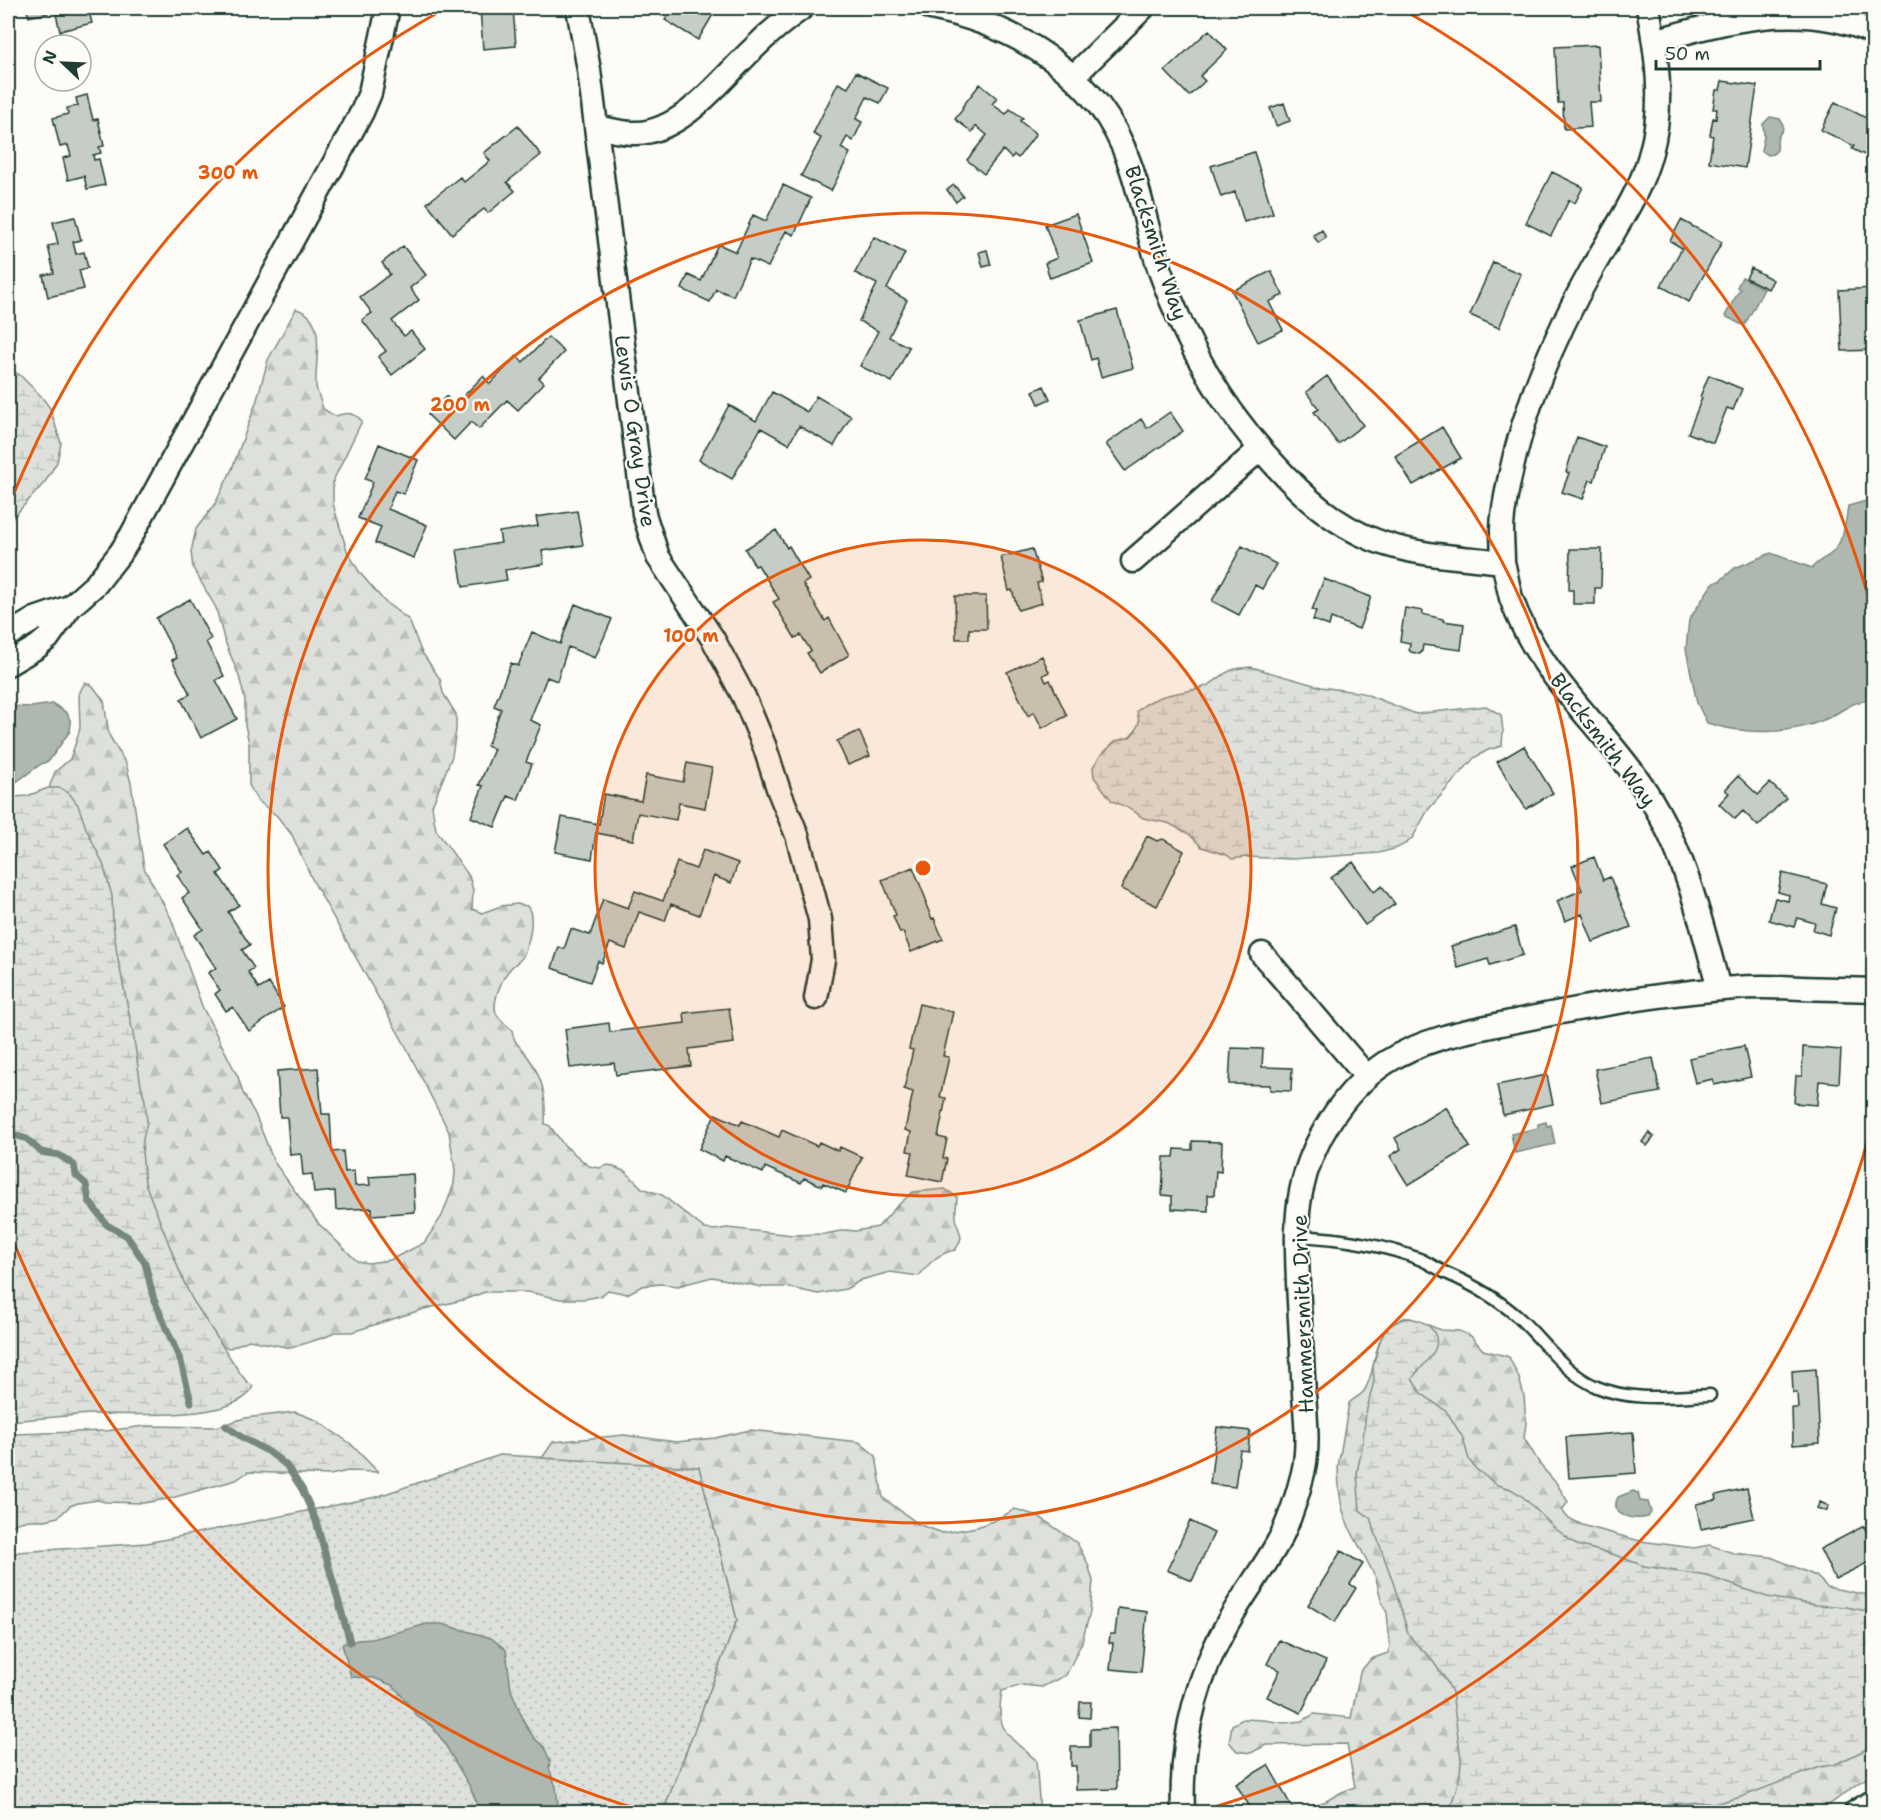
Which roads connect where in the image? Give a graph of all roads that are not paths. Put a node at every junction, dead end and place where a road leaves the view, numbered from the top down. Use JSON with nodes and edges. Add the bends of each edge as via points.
{"nodes":[{"id":1,"x":388,"y":8,"type":"edge"},
{"id":2,"x":578,"y":8,"type":"edge"},
{"id":3,"x":802,"y":8,"type":"edge"},
{"id":4,"x":931,"y":8,"type":"edge"},
{"id":5,"x":1143,"y":8,"type":"edge"},
{"id":6,"x":1648,"y":8,"type":"edge"},
{"id":7,"x":1874,"y":33,"type":"edge"},
{"id":8,"x":1655,"y":41,"type":"junction"},
{"id":9,"x":1074,"y":76,"type":"junction"},
{"id":10,"x":596,"y":127,"type":"junction"},
{"id":11,"x":1260,"y":449,"type":"junction"},
{"id":12,"x":1133,"y":561,"type":"dead end"},
{"id":13,"x":1503,"y":562,"type":"junction"},
{"id":14,"x":70,"y":606,"type":"junction"},
{"id":15,"x":8,"y":635,"type":"edge"},
{"id":16,"x":8,"y":664,"type":"edge"},
{"id":17,"x":1262,"y":954,"type":"dead end"},
{"id":18,"x":1719,"y":989,"type":"junction"},
{"id":19,"x":1874,"y":990,"type":"edge"},
{"id":20,"x":816,"y":998,"type":"dead end"},
{"id":21,"x":1366,"y":1077,"type":"junction"},
{"id":22,"x":1297,"y":1236,"type":"junction"},
{"id":23,"x":1710,"y":1395,"type":"dead end"},
{"id":24,"x":1874,"y":1801,"type":"edge"},
{"id":25,"x":1183,"y":1812,"type":"edge"},
{"id":26,"x":1856,"y":1812,"type":"edge"}],
"edges":[{"from":1,"to":14,"type":"street","via":[[370,93],[362,112],[126,544],[96,584]]},
{"from":2,"to":10,"type":"street","name":"Lewis O Gray Drive"},
{"from":3,"to":10,"type":"street","via":[[754,47],[704,100],[671,122],[637,133]]},
{"from":4,"to":9,"type":"street","name":"Blacksmith Way","via":[[1017,37]]},
{"from":5,"to":9,"type":"street"},
{"from":6,"to":8,"type":"street","name":"Blacksmith Way"},
{"from":7,"to":8,"type":"street","via":[[1829,16],[1802,12],[1698,28]]},
{"from":8,"to":13,"type":"street","name":"Blacksmith Way","via":[[1657,120],[1651,152],[1630,205],[1571,307],[1533,399],[1515,451],[1508,488],[1502,529]]},
{"from":9,"to":11,"type":"street","name":"Blacksmith Way","via":[[1100,106],[1122,142],[1160,271],[1186,334],[1215,388]]},
{"from":10,"to":20,"type":"street","name":"Lewis O Gray Drive","via":[[645,521],[658,557],[713,639],[744,697],[797,835],[820,919],[823,960]]},
{"from":11,"to":12,"type":"street"},
{"from":11,"to":13,"type":"street","name":"Blacksmith Way","via":[[1313,503],[1358,533],[1389,546]]},
{"from":13,"to":18,"type":"street","name":"Blacksmith Way","via":[[1511,596],[1540,656],[1640,782],[1667,828],[1700,917]]},
{"from":14,"to":15,"type":"street","via":[[35,619]]},
{"from":14,"to":16,"type":"street","via":[[48,638]]},
{"from":17,"to":21,"type":"street"},
{"from":18,"to":19,"type":"street","name":"Hammersmith Drive"},
{"from":18,"to":21,"type":"street","name":"Hammersmith Drive","via":[[1486,1027],[1409,1050]]},
{"from":21,"to":22,"type":"street","name":"Hammersmith Drive","via":[[1345,1100],[1312,1155],[1300,1194]]},
{"from":22,"to":23,"type":"lane","via":[[1332,1238],[1390,1250],[1422,1260],[1473,1285],[1519,1318],[1565,1367],[1598,1388],[1650,1397]]},
{"from":22,"to":25,"type":"street","name":"Hammersmith Drive","via":[[1306,1420],[1304,1470],[1282,1534],[1225,1626],[1200,1680],[1185,1747]]},
{"from":24,"to":26,"type":"street"}]}
